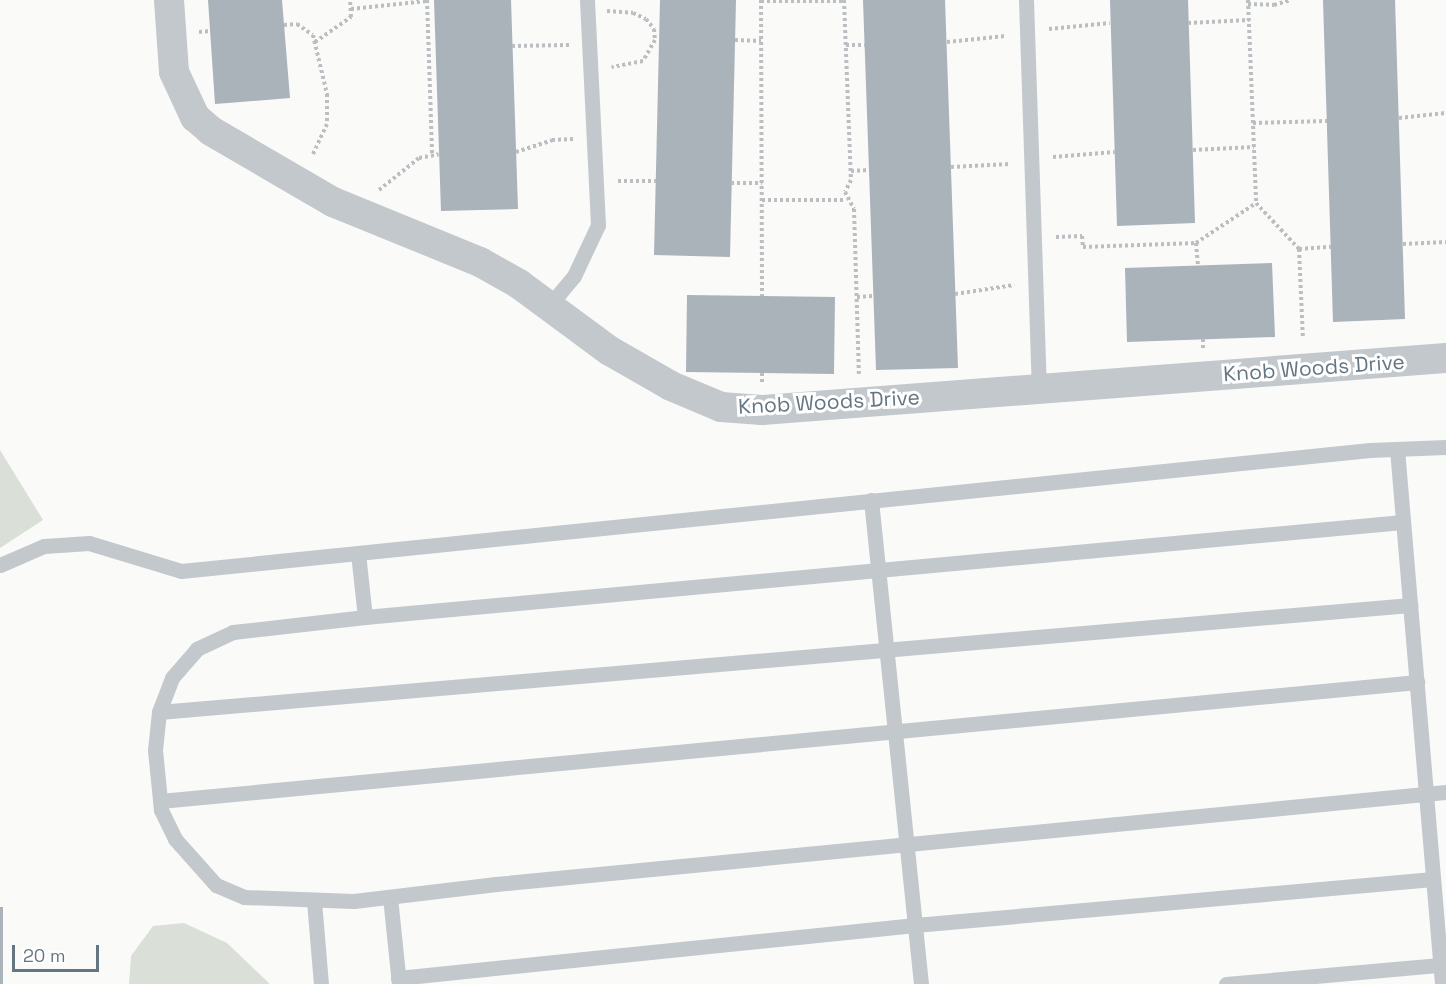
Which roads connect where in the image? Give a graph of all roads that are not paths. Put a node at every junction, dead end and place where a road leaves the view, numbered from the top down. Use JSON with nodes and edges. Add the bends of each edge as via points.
{"nodes":[{"id":1,"x":169,"y":0,"type":"edge"},
{"id":2,"x":1026,"y":0,"type":"edge"},
{"id":3,"x":587,"y":5,"type":"edge"},
{"id":4,"x":548,"y":307,"type":"junction"},
{"id":5,"x":1446,"y":358,"type":"edge"},
{"id":6,"x":1039,"y":388,"type":"junction"},
{"id":7,"x":1446,"y":447,"type":"edge"},
{"id":8,"x":1397,"y":449,"type":"junction"},
{"id":9,"x":871,"y":500,"type":"junction"},
{"id":10,"x":1403,"y":522,"type":"junction"},
{"id":11,"x":358,"y":554,"type":"junction"},
{"id":12,"x":0,"y":566,"type":"edge"},
{"id":13,"x":878,"y":571,"type":"junction"},
{"id":14,"x":1410,"y":605,"type":"junction"},
{"id":15,"x":365,"y":617,"type":"junction"},
{"id":16,"x":886,"y":649,"type":"junction"},
{"id":17,"x":1417,"y":682,"type":"junction"},
{"id":18,"x":159,"y":712,"type":"junction"},
{"id":19,"x":895,"y":733,"type":"junction"},
{"id":20,"x":1446,"y":792,"type":"edge"},
{"id":21,"x":1426,"y":794,"type":"junction"},
{"id":22,"x":160,"y":801,"type":"junction"},
{"id":23,"x":907,"y":847,"type":"junction"},
{"id":24,"x":1433,"y":879,"type":"junction"},
{"id":25,"x":390,"y":897,"type":"junction"},
{"id":26,"x":314,"y":901,"type":"junction"},
{"id":27,"x":915,"y":925,"type":"junction"},
{"id":28,"x":1440,"y":966,"type":"junction"},
{"id":29,"x":398,"y":981,"type":"edge"},
{"id":30,"x":321,"y":984,"type":"edge"},
{"id":31,"x":921,"y":984,"type":"edge"},
{"id":32,"x":1226,"y":984,"type":"edge"},
{"id":33,"x":1442,"y":984,"type":"edge"}],
"edges":[{"from":1,"to":4,"type":"street","name":"Knob Woods Drive","via":[[174,72],[195,117],[235,148],[296,182],[362,215],[455,249],[519,284]]},
{"from":2,"to":6,"type":"lane"},
{"from":3,"to":4,"type":"lane","via":[[598,225],[588,251]]},
{"from":4,"to":6,"type":"street","name":"Knob Woods Drive","via":[[610,351],[705,402],[762,410]]},
{"from":5,"to":6,"type":"street","name":"Knob Woods Drive"},
{"from":7,"to":8,"type":"lane"},
{"from":8,"to":9,"type":"lane"},
{"from":8,"to":10,"type":"lane"},
{"from":9,"to":11,"type":"lane"},
{"from":9,"to":13,"type":"lane"},
{"from":10,"to":13,"type":"lane"},
{"from":10,"to":14,"type":"lane"},
{"from":11,"to":12,"type":"lane","via":[[181,571],[89,543],[44,546]]},
{"from":11,"to":15,"type":"lane"},
{"from":13,"to":15,"type":"lane"},
{"from":13,"to":16,"type":"lane"},
{"from":14,"to":16,"type":"lane"},
{"from":14,"to":17,"type":"lane"},
{"from":15,"to":18,"type":"lane","via":[[233,632],[196,649],[172,678]]},
{"from":16,"to":18,"type":"lane"},
{"from":16,"to":19,"type":"lane"},
{"from":17,"to":19,"type":"lane"},
{"from":17,"to":21,"type":"lane"},
{"from":18,"to":22,"type":"lane","via":[[155,750]]},
{"from":19,"to":22,"type":"lane"},
{"from":19,"to":23,"type":"lane"},
{"from":20,"to":21,"type":"lane"},
{"from":21,"to":23,"type":"lane"},
{"from":21,"to":24,"type":"lane"},
{"from":22,"to":26,"type":"lane","via":[[175,840],[216,885],[244,897]]},
{"from":23,"to":25,"type":"lane"},
{"from":23,"to":27,"type":"lane"},
{"from":24,"to":27,"type":"lane"},
{"from":24,"to":28,"type":"lane"},
{"from":25,"to":26,"type":"lane"},
{"from":25,"to":29,"type":"lane"},
{"from":26,"to":30,"type":"lane"},
{"from":27,"to":29,"type":"lane"},
{"from":27,"to":31,"type":"lane"},
{"from":28,"to":32,"type":"lane"},
{"from":28,"to":33,"type":"lane"}]}
